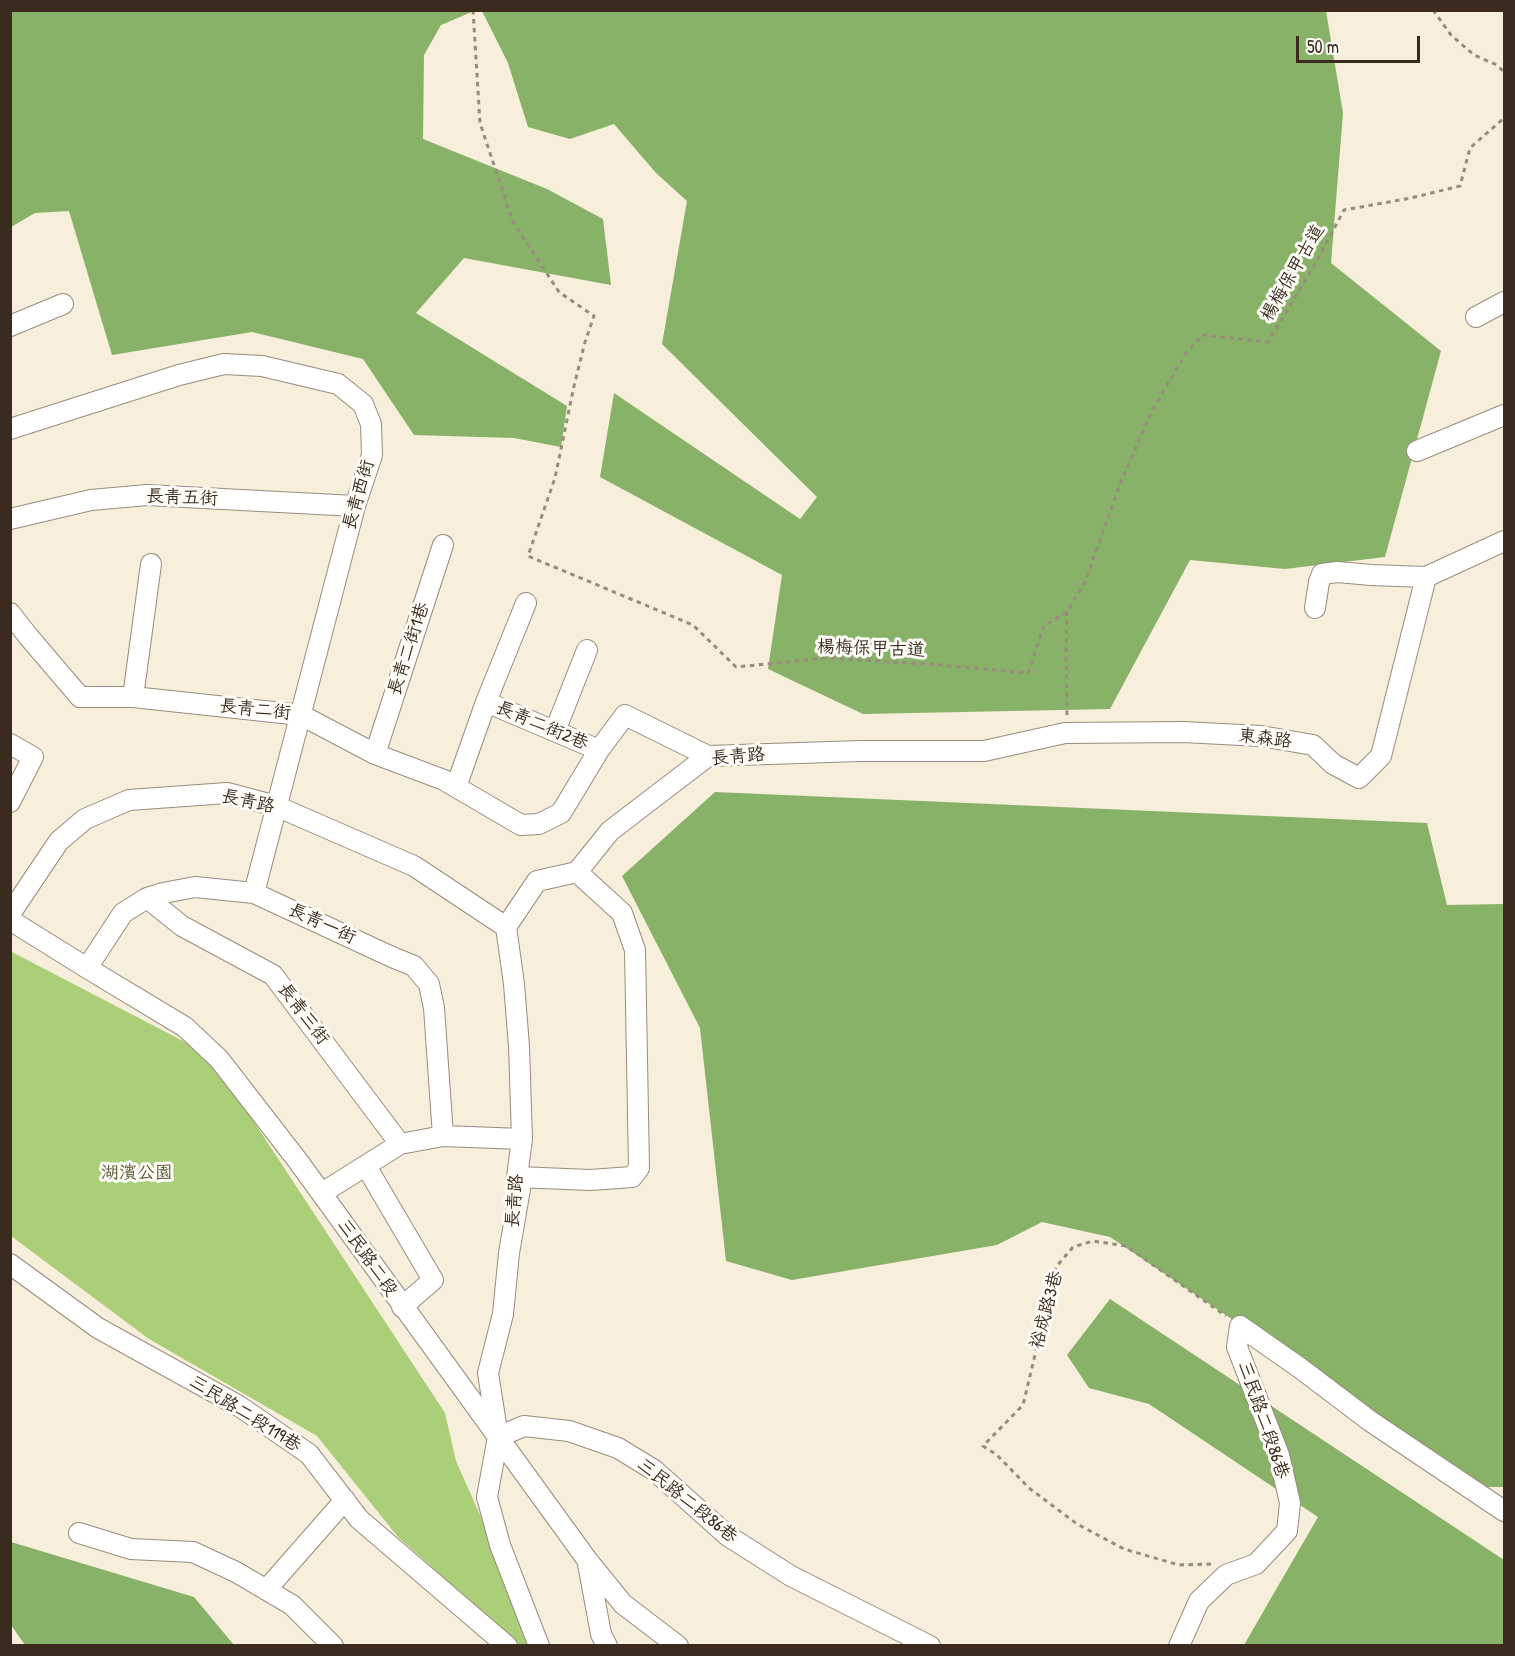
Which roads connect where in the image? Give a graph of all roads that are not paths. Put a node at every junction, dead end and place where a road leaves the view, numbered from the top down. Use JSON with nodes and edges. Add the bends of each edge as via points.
{"nodes":[{"id":1,"x":1504,"y":302,"type":"edge"},
{"id":2,"x":63,"y":304,"type":"dead end"},
{"id":3,"x":1476,"y":317,"type":"dead end"},
{"id":4,"x":10,"y":326,"type":"edge"},
{"id":5,"x":1504,"y":415,"type":"edge"},
{"id":6,"x":10,"y":429,"type":"edge"},
{"id":7,"x":1417,"y":451,"type":"dead end"},
{"id":8,"x":355,"y":506,"type":"junction"},
{"id":9,"x":10,"y":519,"type":"edge"},
{"id":10,"x":1504,"y":541,"type":"edge"},
{"id":11,"x":443,"y":545,"type":"dead end"},
{"id":12,"x":151,"y":564,"type":"dead end"},
{"id":13,"x":1426,"y":577,"type":"junction"},
{"id":14,"x":526,"y":603,"type":"dead end"},
{"id":15,"x":1315,"y":608,"type":"dead end"},
{"id":16,"x":10,"y":614,"type":"edge"},
{"id":17,"x":587,"y":650,"type":"dead end"},
{"id":18,"x":133,"y":697,"type":"junction"},
{"id":19,"x":486,"y":702,"type":"junction"},
{"id":20,"x":301,"y":715,"type":"junction"},
{"id":21,"x":555,"y":731,"type":"junction"},
{"id":22,"x":10,"y":744,"type":"edge"},
{"id":23,"x":598,"y":750,"type":"junction"},
{"id":24,"x":860,"y":751,"type":"joint"},
{"id":25,"x":375,"y":754,"type":"junction"},
{"id":26,"x":708,"y":756,"type":"junction"},
{"id":27,"x":456,"y":787,"type":"junction"},
{"id":28,"x":10,"y":802,"type":"edge"},
{"id":29,"x":276,"y":806,"type":"junction"},
{"id":30,"x":577,"y":872,"type":"junction"},
{"id":31,"x":254,"y":893,"type":"junction"},
{"id":32,"x":147,"y":898,"type":"junction"},
{"id":33,"x":10,"y":914,"type":"edge"},
{"id":34,"x":10,"y":920,"type":"edge"},
{"id":35,"x":506,"y":927,"type":"junction"},
{"id":36,"x":87,"y":968,"type":"junction"},
{"id":37,"x":443,"y":1136,"type":"junction"},
{"id":38,"x":522,"y":1139,"type":"junction"},
{"id":39,"x":400,"y":1144,"type":"junction"},
{"id":40,"x":366,"y":1166,"type":"junction"},
{"id":41,"x":517,"y":1177,"type":"junction"},
{"id":42,"x":322,"y":1193,"type":"junction"},
{"id":43,"x":10,"y":1264,"type":"edge"},
{"id":44,"x":402,"y":1307,"type":"junction"},
{"id":45,"x":498,"y":1437,"type":"junction"},
{"id":46,"x":345,"y":1500,"type":"junction"},
{"id":47,"x":1504,"y":1511,"type":"edge"},
{"id":48,"x":79,"y":1533,"type":"dead end"},
{"id":49,"x":588,"y":1561,"type":"junction"},
{"id":50,"x":266,"y":1590,"type":"junction"},
{"id":51,"x":333,"y":1646,"type":"edge"},
{"id":52,"x":507,"y":1646,"type":"edge"},
{"id":53,"x":539,"y":1646,"type":"edge"},
{"id":54,"x":608,"y":1646,"type":"edge"},
{"id":55,"x":678,"y":1646,"type":"edge"},
{"id":56,"x":930,"y":1646,"type":"edge"},
{"id":57,"x":1179,"y":1646,"type":"edge"}],
"edges":[{"from":1,"to":3,"type":"street"},
{"from":2,"to":4,"type":"street"},
{"from":5,"to":7,"type":"street"},
{"from":6,"to":8,"type":"street","name":"長青西街","via":[[179,375],[224,364],[262,366],[338,384],[363,404],[371,424],[372,455]]},
{"from":8,"to":9,"type":"street","name":"長青五街","via":[[147,495],[91,500]]},
{"from":8,"to":20,"type":"street","name":"長青西街"},
{"from":10,"to":13,"type":"street"},
{"from":11,"to":25,"type":"street","name":"長青二街1巷"},
{"from":12,"to":18,"type":"street"},
{"from":13,"to":15,"type":"street","via":[[1322,574]]},
{"from":13,"to":24,"type":"street","name":"東森路","via":[[1381,756],[1359,778],[1332,764],[1313,746],[1262,736],[1065,733],[984,751]]},
{"from":14,"to":19,"type":"street","name":"長青二街2巷"},
{"from":16,"to":18,"type":"street","name":"長青二街","via":[[80,697]]},
{"from":17,"to":21,"type":"street"},
{"from":18,"to":20,"type":"street","name":"長青二街"},
{"from":19,"to":21,"type":"street","name":"長青二街2巷"},
{"from":19,"to":27,"type":"street","name":"長青二街2巷"},
{"from":20,"to":25,"type":"street","name":"長青二街"},
{"from":20,"to":29,"type":"street","name":"長青西街"},
{"from":21,"to":23,"type":"street","name":"長青二街2巷"},
{"from":22,"to":28,"type":"street","via":[[33,757]]},
{"from":23,"to":26,"type":"street","via":[[625,715]]},
{"from":23,"to":27,"type":"street","name":"長青二街","via":[[561,813],[539,824],[521,825]]},
{"from":24,"to":26,"type":"street","name":"長青路"},
{"from":25,"to":27,"type":"street","name":"長青二街"},
{"from":26,"to":30,"type":"street","name":"長青路","via":[[610,831]]},
{"from":29,"to":31,"type":"street","name":"長青西街"},
{"from":29,"to":33,"type":"street","name":"長青路","via":[[227,793],[129,800],[85,819],[59,841]]},
{"from":29,"to":35,"type":"street","name":"長青路","via":[[414,866]]},
{"from":30,"to":35,"type":"street","via":[[537,881]]},
{"from":30,"to":41,"type":"street","via":[[622,913],[635,950],[639,1168],[632,1177]]},
{"from":31,"to":32,"type":"street","name":"長青一街","via":[[195,887]]},
{"from":31,"to":37,"type":"street","name":"長青一街","via":[[414,966],[429,984]]},
{"from":32,"to":36,"type":"street","name":"長青一街","via":[[123,913]]},
{"from":32,"to":39,"type":"street","name":"長青三街","via":[[182,926],[273,975]]},
{"from":34,"to":36,"type":"street","name":"三民路二段"},
{"from":35,"to":38,"type":"street","name":"長青路","via":[[519,1046]]},
{"from":36,"to":42,"type":"street","name":"三民路二段","via":[[185,1027],[219,1059]]},
{"from":37,"to":38,"type":"street"},
{"from":37,"to":39,"type":"street"},
{"from":38,"to":41,"type":"street","name":"長青路"},
{"from":39,"to":40,"type":"street"},
{"from":40,"to":42,"type":"street"},
{"from":40,"to":44,"type":"street","via":[[433,1280]]},
{"from":41,"to":45,"type":"street","name":"長青路","via":[[520,1189],[503,1314],[489,1373]]},
{"from":42,"to":44,"type":"street","name":"三民路二段"},
{"from":43,"to":46,"type":"street","name":"三民路二段119巷","via":[[98,1328],[239,1406],[309,1454]]},
{"from":44,"to":45,"type":"street","name":"三民路二段"},
{"from":45,"to":49,"type":"street","name":"三民路二段"},
{"from":45,"to":53,"type":"street","via":[[487,1497],[500,1545]]},
{"from":45,"to":56,"type":"street","name":"三民路二段86巷","via":[[524,1426],[569,1431],[618,1448],[654,1470],[728,1536],[791,1576]]},
{"from":46,"to":50,"type":"street"},
{"from":46,"to":52,"type":"street","name":"三民路二段119巷","via":[[359,1519]]},
{"from":47,"to":57,"type":"street","name":"三民路二段86巷","via":[[1370,1421],[1240,1326],[1237,1347],[1279,1455],[1290,1503],[1287,1531],[1256,1564],[1226,1575],[1199,1600]]},
{"from":48,"to":50,"type":"street","via":[[131,1549],[193,1552]]},
{"from":49,"to":54,"type":"street","via":[[601,1634]]},
{"from":49,"to":55,"type":"street","name":"三民路二段","via":[[623,1604]]},
{"from":50,"to":51,"type":"street","via":[[291,1605]]}]}
